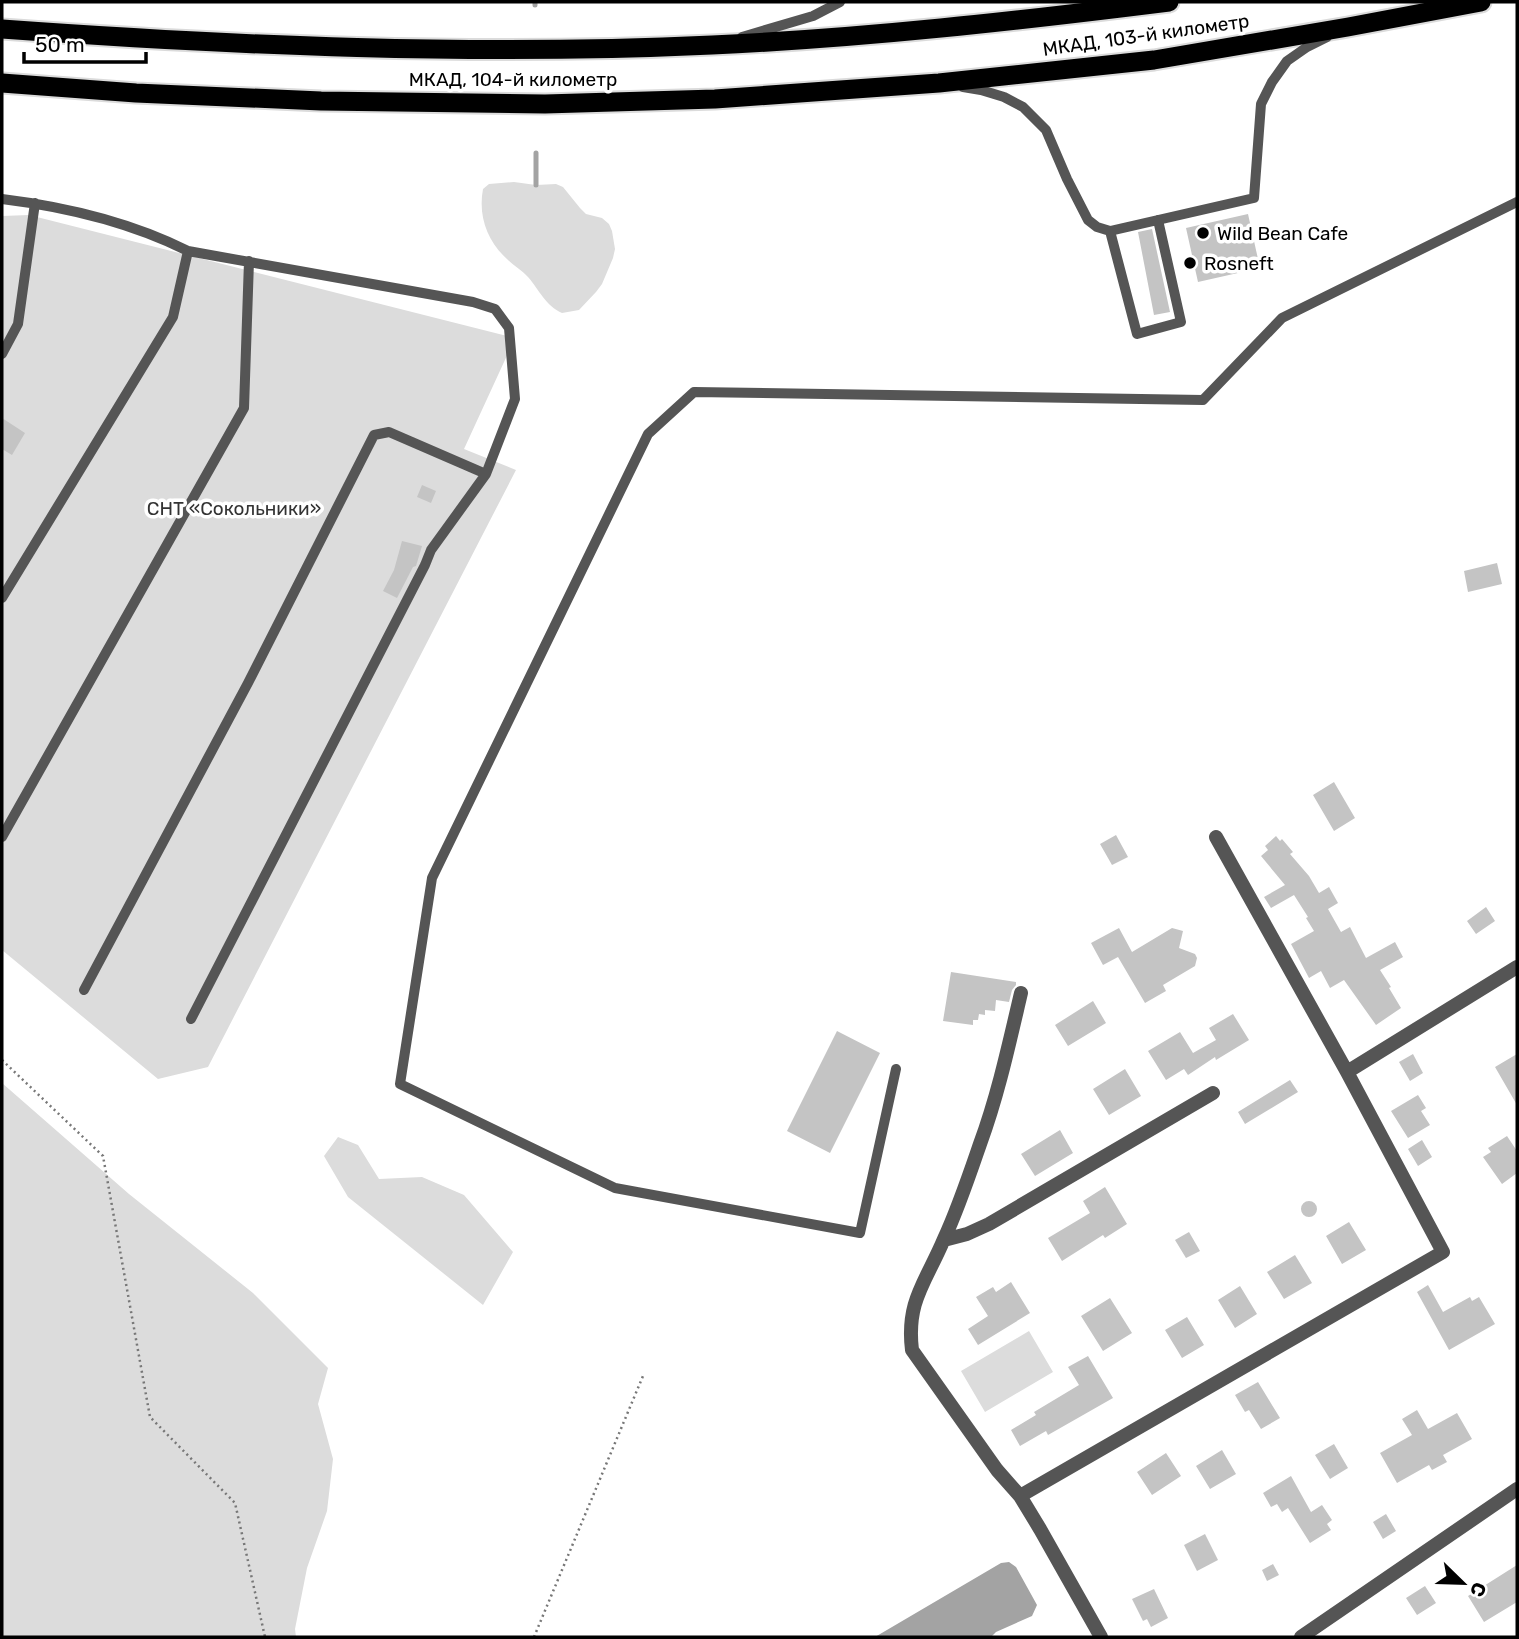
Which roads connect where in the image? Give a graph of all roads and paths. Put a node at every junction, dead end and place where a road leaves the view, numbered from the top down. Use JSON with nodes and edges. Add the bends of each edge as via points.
{"nodes":[{"id":1,"x":840,"y":2,"type":"edge"},
{"id":2,"x":1169,"y":2,"type":"edge"},
{"id":3,"x":1481,"y":2,"type":"edge"},
{"id":4,"x":1019,"y":21,"type":"joint"},
{"id":5,"x":1348,"y":27,"type":"junction"},
{"id":6,"x":2,"y":29,"type":"edge"},
{"id":7,"x":713,"y":45,"type":"junction"},
{"id":8,"x":1024,"y":75,"type":"joint"},
{"id":9,"x":2,"y":83,"type":"edge"},
{"id":10,"x":939,"y":83,"type":"junction"},
{"id":11,"x":2,"y":199,"type":"edge"},
{"id":12,"x":1517,"y":202,"type":"edge"},
{"id":13,"x":35,"y":203,"type":"junction"},
{"id":14,"x":1158,"y":220,"type":"junction"},
{"id":15,"x":1110,"y":231,"type":"junction"},
{"id":16,"x":188,"y":251,"type":"junction"},
{"id":17,"x":249,"y":261,"type":"junction"},
{"id":18,"x":2,"y":354,"type":"edge"},
{"id":19,"x":486,"y":474,"type":"junction"},
{"id":20,"x":2,"y":598,"type":"edge"},
{"id":21,"x":2,"y":837,"type":"edge"},
{"id":22,"x":1216,"y":837,"type":"dead end"},
{"id":23,"x":1517,"y":967,"type":"edge"},
{"id":24,"x":84,"y":990,"type":"dead end"},
{"id":25,"x":1021,"y":993,"type":"dead end"},
{"id":26,"x":191,"y":1019,"type":"dead end"},
{"id":27,"x":2,"y":1060,"type":"edge"},
{"id":28,"x":896,"y":1069,"type":"dead end"},
{"id":29,"x":1347,"y":1072,"type":"junction"},
{"id":30,"x":1213,"y":1093,"type":"dead end"},
{"id":31,"x":944,"y":1240,"type":"junction"},
{"id":32,"x":643,"y":1376,"type":"dead end"},
{"id":33,"x":1517,"y":1489,"type":"edge"},
{"id":34,"x":1020,"y":1496,"type":"junction"},
{"id":35,"x":265,"y":1637,"type":"edge"},
{"id":36,"x":534,"y":1637,"type":"edge"},
{"id":37,"x":1101,"y":1637,"type":"edge"},
{"id":38,"x":1301,"y":1637,"type":"edge"}],
"edges":[{"from":1,"to":7,"type":"lane","via":[[813,16]]},
{"from":2,"to":4,"type":"highway","name":"МКАД, 103-й километр"},
{"from":3,"to":5,"type":"highway","name":"МКАД, 103-й километр"},
{"from":4,"to":7,"type":"highway","name":"МКАД, 104-й километр"},
{"from":5,"to":8,"type":"highway","name":"МКАД, 103-й километр","via":[[1154,60]]},
{"from":5,"to":14,"type":"lane","via":[[1287,61],[1272,82],[1261,104],[1254,198]]},
{"from":6,"to":7,"type":"highway","name":"МКАД, 104-й километр","via":[[336,47],[545,50]]},
{"from":8,"to":10,"type":"highway","name":"МКАД, 104-й километр"},
{"from":9,"to":10,"type":"highway","name":"МКАД, 104-й километр","via":[[321,101],[545,104],[715,99]]},
{"from":10,"to":15,"type":"lane","via":[[981,90],[1023,107],[1046,130],[1088,220]]},
{"from":11,"to":13,"type":"lane"},
{"from":12,"to":28,"type":"lane","via":[[1282,318],[1203,400],[694,392],[648,434],[432,878],[400,1084],[615,1188],[860,1233]]},
{"from":13,"to":16,"type":"lane","via":[[106,218]]},
{"from":13,"to":18,"type":"lane","via":[[18,324]]},
{"from":14,"to":15,"type":"lane"},
{"from":14,"to":15,"type":"lane","via":[[1181,322],[1137,334]]},
{"from":16,"to":17,"type":"lane"},
{"from":16,"to":20,"type":"lane","via":[[173,317]]},
{"from":17,"to":19,"type":"lane","via":[[495,309],[509,328],[515,399]]},
{"from":17,"to":21,"type":"lane","via":[[244,408]]},
{"from":19,"to":24,"type":"lane","via":[[389,432],[374,435]]},
{"from":19,"to":26,"type":"lane","via":[[431,550]]},
{"from":22,"to":29,"type":"street"},
{"from":23,"to":29,"type":"street"},
{"from":25,"to":31,"type":"street","via":[[981,1142]]},
{"from":27,"to":35,"type":"path","via":[[103,1156],[150,1417],[235,1503]]},
{"from":29,"to":34,"type":"street","via":[[1443,1252]]},
{"from":30,"to":31,"type":"street","via":[[989,1224]]},
{"from":31,"to":34,"type":"street","via":[[912,1310],[912,1350]]},
{"from":32,"to":36,"type":"path"},
{"from":33,"to":38,"type":"street"},
{"from":34,"to":37,"type":"street"}]}
